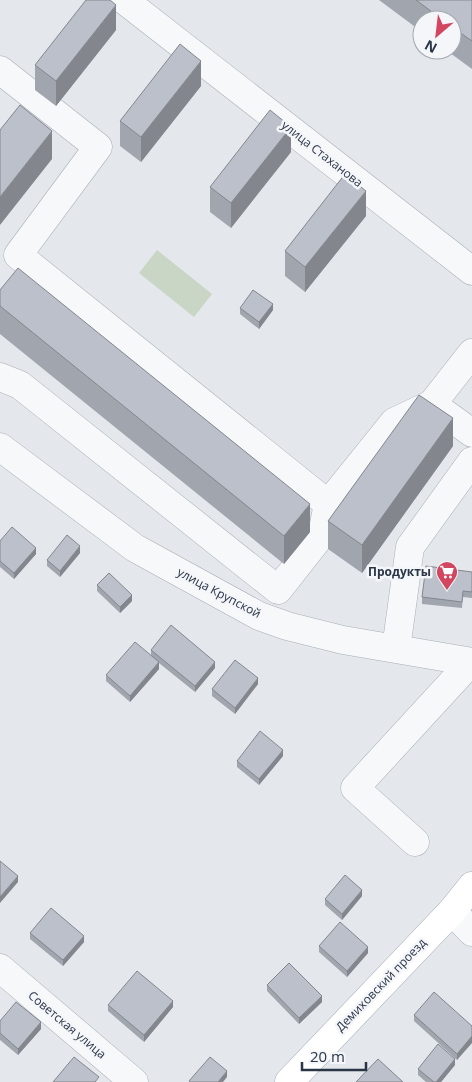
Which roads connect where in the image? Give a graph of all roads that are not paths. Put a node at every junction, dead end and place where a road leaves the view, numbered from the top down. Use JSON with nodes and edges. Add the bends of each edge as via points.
{"nodes":[{"id":1,"x":124,"y":0,"type":"edge"},
{"id":2,"x":0,"y":70,"type":"edge"},
{"id":3,"x":472,"y":271,"type":"edge"},
{"id":4,"x":472,"y":353,"type":"edge"},
{"id":5,"x":0,"y":377,"type":"edge"},
{"id":6,"x":432,"y":404,"type":"junction"},
{"id":7,"x":472,"y":433,"type":"edge"},
{"id":8,"x":0,"y":447,"type":"edge"},
{"id":9,"x":472,"y":461,"type":"edge"},
{"id":10,"x":328,"y":504,"type":"junction"},
{"id":11,"x":278,"y":590,"type":"junction"},
{"id":12,"x":259,"y":616,"type":"junction"},
{"id":13,"x":396,"y":649,"type":"junction"},
{"id":14,"x":471,"y":662,"type":"edge"},
{"id":15,"x":415,"y":842,"type":"dead end"},
{"id":16,"x":472,"y":886,"type":"edge"},
{"id":17,"x":452,"y":911,"type":"junction"},
{"id":18,"x":472,"y":932,"type":"edge"},
{"id":19,"x":0,"y":968,"type":"edge"},
{"id":20,"x":134,"y":1082,"type":"edge"},
{"id":21,"x":289,"y":1082,"type":"edge"}],
"edges":[{"from":1,"to":3,"type":"street","name":"улица Стаханова"},
{"from":2,"to":10,"type":"street","via":[[98,147],[18,255]]},
{"from":4,"to":6,"type":"street"},
{"from":5,"to":11,"type":"street","via":[[20,385]]},
{"from":6,"to":7,"type":"street"},
{"from":6,"to":10,"type":"street","via":[[394,422]]},
{"from":8,"to":12,"type":"street","name":"улица Крупской","via":[[135,548]]},
{"from":9,"to":13,"type":"street","via":[[410,547]]},
{"from":10,"to":11,"type":"street","via":[[322,534]]},
{"from":11,"to":12,"type":"street"},
{"from":12,"to":13,"type":"street","name":"улица Крупской","via":[[343,640]]},
{"from":13,"to":14,"type":"street","name":"улица Крупской"},
{"from":14,"to":15,"type":"street","via":[[355,788]]},
{"from":16,"to":17,"type":"main road","name":"Демиховский проезд"},
{"from":17,"to":18,"type":"street"},
{"from":17,"to":21,"type":"main road","name":"Демиховский проезд"},
{"from":19,"to":20,"type":"street","name":"Советская улица"}]}
